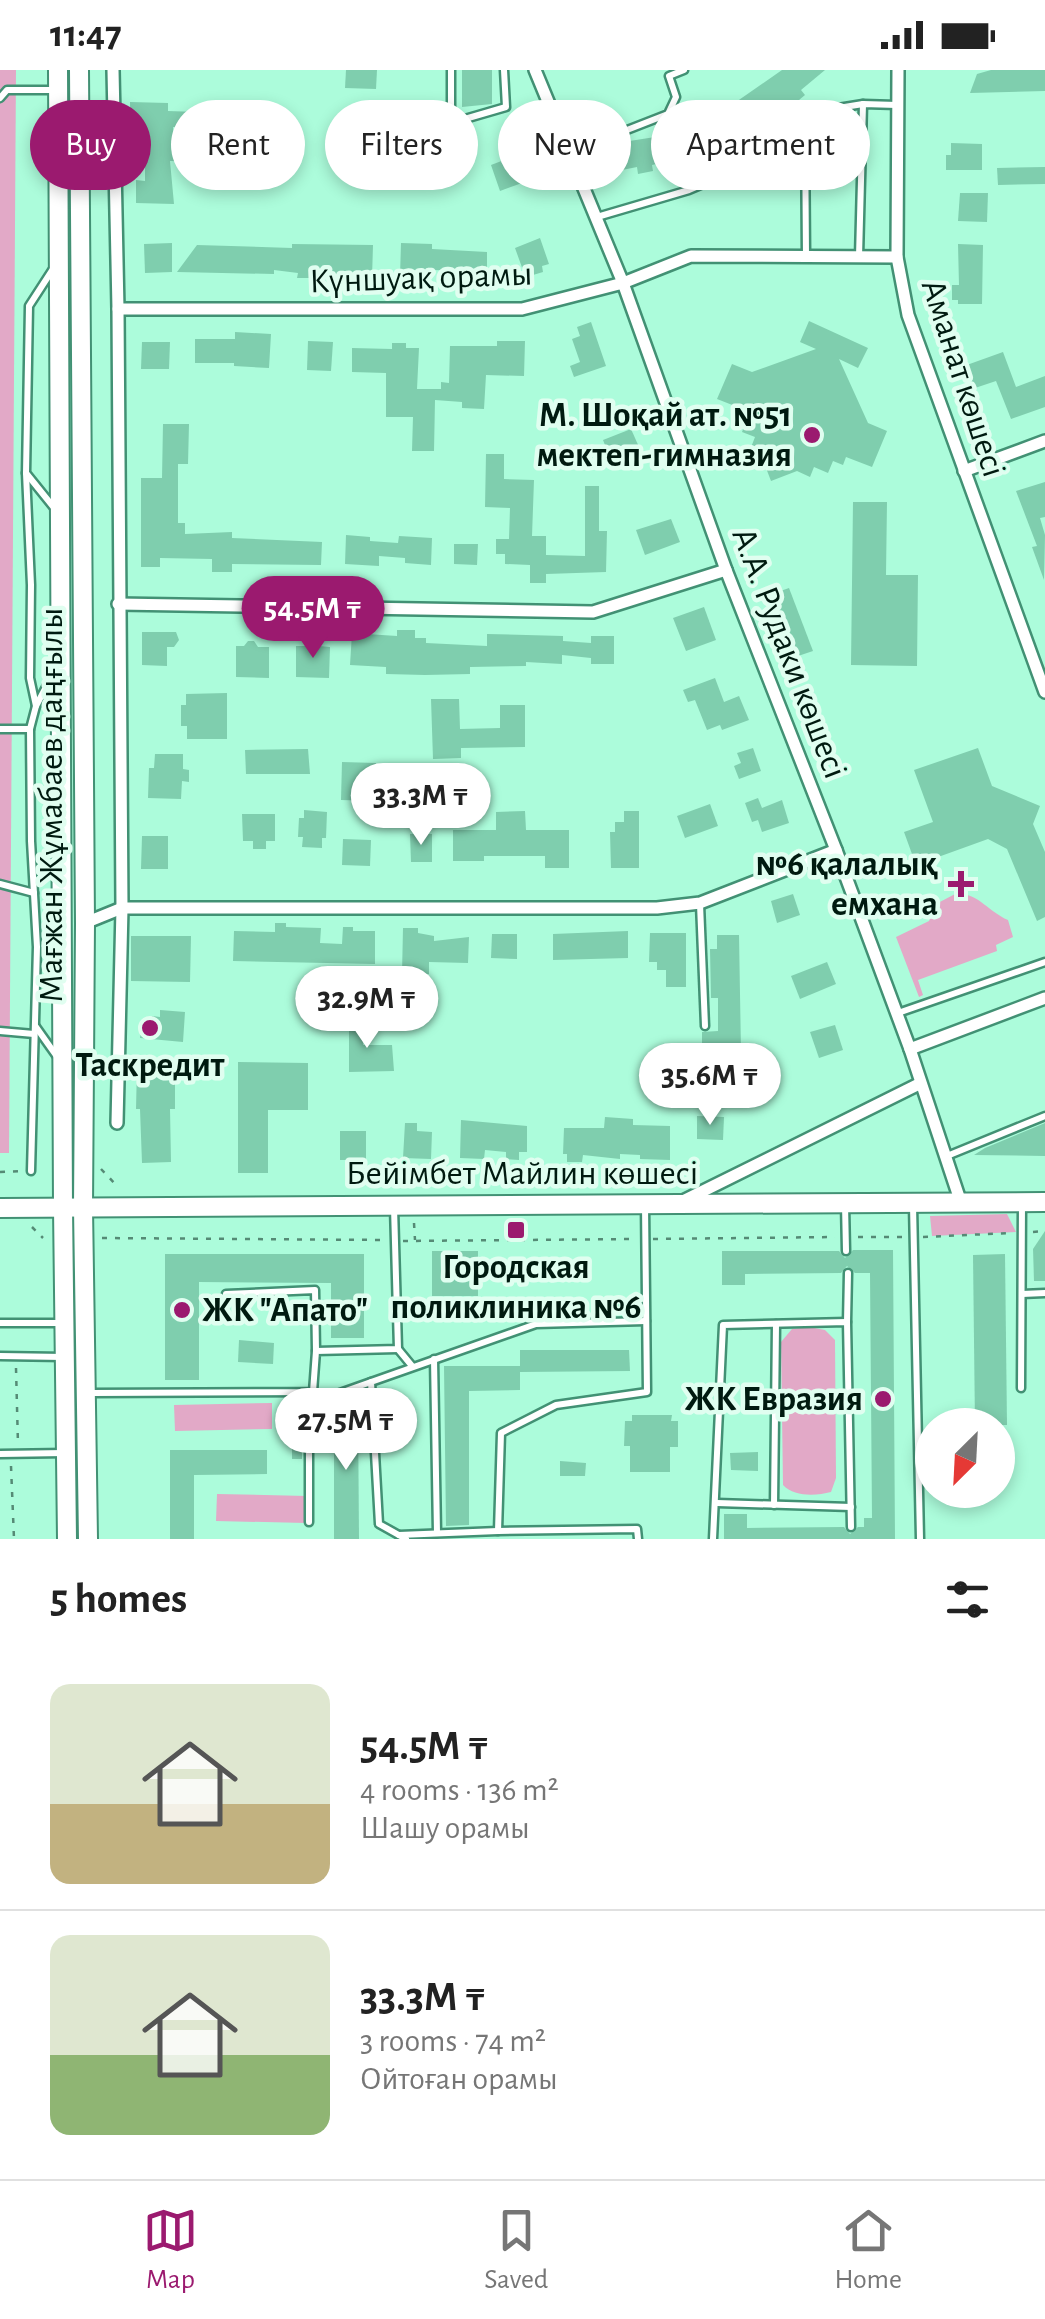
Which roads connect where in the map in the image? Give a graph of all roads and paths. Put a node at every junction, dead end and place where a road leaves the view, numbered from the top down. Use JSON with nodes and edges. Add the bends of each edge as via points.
{"nodes":[{"id":1,"x":58,"y":70,"type":"edge"},
{"id":2,"x":79,"y":70,"type":"edge"},
{"id":3,"x":114,"y":70,"type":"edge"},
{"id":4,"x":450,"y":70,"type":"edge"},
{"id":5,"x":504,"y":70,"type":"edge"},
{"id":6,"x":535,"y":70,"type":"edge"},
{"id":7,"x":684,"y":70,"type":"edge"},
{"id":8,"x":898,"y":70,"type":"edge"},
{"id":9,"x":58,"y":90,"type":"junction"},
{"id":10,"x":0,"y":98,"type":"edge"},
{"id":11,"x":79,"y":100,"type":"edge"},
{"id":12,"x":115,"y":100,"type":"edge"},
{"id":13,"x":547,"y":100,"type":"edge"},
{"id":14,"x":870,"y":104,"type":"edge"},
{"id":15,"x":898,"y":105,"type":"junction"},
{"id":16,"x":631,"y":128,"type":"edge"},
{"id":17,"x":79,"y":190,"type":"edge"},
{"id":18,"x":116,"y":190,"type":"edge"},
{"id":19,"x":584,"y":190,"type":"edge"},
{"id":20,"x":686,"y":190,"type":"edge"},
{"id":21,"x":805,"y":190,"type":"edge"},
{"id":22,"x":861,"y":190,"type":"edge"},
{"id":23,"x":596,"y":218,"type":"junction"},
{"id":24,"x":806,"y":257,"type":"junction"},
{"id":25,"x":859,"y":257,"type":"junction"},
{"id":26,"x":896,"y":258,"type":"junction"},
{"id":27,"x":59,"y":260,"type":"junction"},
{"id":28,"x":623,"y":283,"type":"junction"},
{"id":29,"x":118,"y":309,"type":"junction"},
{"id":30,"x":1045,"y":441,"type":"edge"},
{"id":31,"x":964,"y":471,"type":"junction"},
{"id":32,"x":26,"y":473,"type":"junction"},
{"id":33,"x":60,"y":515,"type":"junction"},
{"id":34,"x":726,"y":570,"type":"junction"},
{"id":35,"x":118,"y":604,"type":"junction"},
{"id":36,"x":60,"y":660,"type":"junction"},
{"id":37,"x":1040,"y":662,"type":"edge"},
{"id":38,"x":1045,"y":692,"type":"edge"},
{"id":39,"x":36,"y":706,"type":"junction"},
{"id":40,"x":0,"y":729,"type":"edge"},
{"id":41,"x":30,"y":729,"type":"junction"},
{"id":42,"x":836,"y":850,"type":"junction"},
{"id":43,"x":0,"y":884,"type":"edge"},
{"id":44,"x":34,"y":893,"type":"junction"},
{"id":45,"x":700,"y":902,"type":"junction"},
{"id":46,"x":122,"y":908,"type":"junction"},
{"id":47,"x":85,"y":924,"type":"junction"},
{"id":48,"x":1045,"y":962,"type":"edge"},
{"id":49,"x":1045,"y":998,"type":"edge"},
{"id":50,"x":897,"y":1014,"type":"junction"},
{"id":51,"x":706,"y":1026,"type":"dead end"},
{"id":52,"x":34,"y":1030,"type":"junction"},
{"id":53,"x":0,"y":1031,"type":"edge"},
{"id":54,"x":910,"y":1049,"type":"junction"},
{"id":55,"x":62,"y":1064,"type":"junction"},
{"id":56,"x":919,"y":1084,"type":"junction"},
{"id":57,"x":1045,"y":1116,"type":"edge"},
{"id":58,"x":117,"y":1122,"type":"dead end"},
{"id":59,"x":947,"y":1156,"type":"junction"},
{"id":60,"x":101,"y":1168,"type":"dead end"},
{"id":61,"x":31,"y":1171,"type":"joint"},
{"id":62,"x":0,"y":1172,"type":"edge"},
{"id":63,"x":118,"y":1187,"type":"dead end"},
{"id":64,"x":960,"y":1202,"type":"junction"},
{"id":65,"x":1022,"y":1202,"type":"junction"},
{"id":66,"x":1045,"y":1202,"type":"edge"},
{"id":67,"x":845,"y":1203,"type":"junction"},
{"id":68,"x":913,"y":1203,"type":"junction"},
{"id":69,"x":646,"y":1204,"type":"junction"},
{"id":70,"x":676,"y":1204,"type":"junction"},
{"id":71,"x":394,"y":1206,"type":"junction"},
{"id":72,"x":0,"y":1208,"type":"edge"},
{"id":73,"x":63,"y":1208,"type":"junction"},
{"id":74,"x":83,"y":1208,"type":"junction"},
{"id":75,"x":32,"y":1227,"type":"dead end"},
{"id":76,"x":1022,"y":1232,"type":"junction"},
{"id":77,"x":1045,"y":1232,"type":"edge"},
{"id":78,"x":846,"y":1237,"type":"junction"},
{"id":79,"x":914,"y":1237,"type":"junction"},
{"id":80,"x":43,"y":1238,"type":"dead end"},
{"id":81,"x":102,"y":1238,"type":"dead end"},
{"id":82,"x":646,"y":1239,"type":"junction"},
{"id":83,"x":395,"y":1240,"type":"junction"},
{"id":84,"x":846,"y":1250,"type":"dead end"},
{"id":85,"x":848,"y":1273,"type":"dead end"},
{"id":86,"x":1045,"y":1293,"type":"edge"},
{"id":87,"x":226,"y":1294,"type":"dead end"},
{"id":88,"x":1022,"y":1294,"type":"junction"},
{"id":89,"x":646,"y":1321,"type":"junction"},
{"id":90,"x":847,"y":1322,"type":"junction"},
{"id":91,"x":0,"y":1323,"type":"edge"},
{"id":92,"x":64,"y":1323,"type":"junction"},
{"id":93,"x":776,"y":1324,"type":"junction"},
{"id":94,"x":398,"y":1349,"type":"junction"},
{"id":95,"x":316,"y":1351,"type":"junction"},
{"id":96,"x":0,"y":1356,"type":"edge"},
{"id":97,"x":65,"y":1357,"type":"junction"},
{"id":98,"x":434,"y":1359,"type":"junction"},
{"id":99,"x":412,"y":1366,"type":"junction"},
{"id":100,"x":371,"y":1382,"type":"junction"},
{"id":101,"x":1021,"y":1388,"type":"dead end"},
{"id":102,"x":86,"y":1393,"type":"junction"},
{"id":103,"x":66,"y":1452,"type":"junction"},
{"id":104,"x":0,"y":1454,"type":"edge"},
{"id":105,"x":716,"y":1503,"type":"junction"},
{"id":106,"x":774,"y":1505,"type":"junction"},
{"id":107,"x":851,"y":1507,"type":"junction"},
{"id":108,"x":309,"y":1522,"type":"dead end"},
{"id":109,"x":851,"y":1527,"type":"dead end"},
{"id":110,"x":498,"y":1531,"type":"junction"},
{"id":111,"x":437,"y":1533,"type":"junction"},
{"id":112,"x":402,"y":1537,"type":"edge"},
{"id":113,"x":68,"y":1539,"type":"edge"},
{"id":114,"x":88,"y":1539,"type":"edge"},
{"id":115,"x":638,"y":1539,"type":"edge"},
{"id":116,"x":713,"y":1539,"type":"edge"},
{"id":117,"x":920,"y":1539,"type":"edge"}],
"edges":[{"from":1,"to":9,"type":"main road","name":"Мағжан Жұмабаев даңғылы"},
{"from":2,"to":11,"type":"main road","name":"Мағжан Жұмабаев даңғылы"},
{"from":3,"to":12,"type":"street"},
{"from":4,"to":5,"type":"lane","via":[[451,124],[506,107]]},
{"from":6,"to":13,"type":"street","name":"А.А. Рудаки көшесі"},
{"from":7,"to":16,"type":"lane","via":[[669,76],[676,98],[668,114]]},
{"from":8,"to":15,"type":"street","name":"Аманат көшесі"},
{"from":9,"to":10,"type":"lane","via":[[7,90]]},
{"from":9,"to":27,"type":"main road","name":"Мағжан Жұмабаев даңғылы"},
{"from":14,"to":15,"type":"lane"},
{"from":15,"to":26,"type":"street","name":"Аманат көшесі"},
{"from":17,"to":47,"type":"main road","name":"Мағжан Жұмабаев даңғылы"},
{"from":18,"to":29,"type":"street"},
{"from":19,"to":23,"type":"street","name":"А.А. Рудаки көшесі"},
{"from":20,"to":23,"type":"lane"},
{"from":21,"to":24,"type":"lane"},
{"from":22,"to":25,"type":"lane"},
{"from":23,"to":28,"type":"street","name":"А.А. Рудаки көшесі"},
{"from":24,"to":25,"type":"street","name":"Күншуақ орамы"},
{"from":24,"to":28,"type":"street","name":"Күншуақ орамы","via":[[691,256]]},
{"from":25,"to":26,"type":"street","name":"Күншуақ орамы"},
{"from":26,"to":31,"type":"street","name":"Аманат көшесі","via":[[908,315]]},
{"from":27,"to":32,"type":"lane","via":[[29,306]]},
{"from":27,"to":33,"type":"main road","name":"Мағжан Жұмабаев даңғылы"},
{"from":28,"to":29,"type":"street","name":"Күншуақ орамы","via":[[522,309]]},
{"from":28,"to":34,"type":"street","name":"А.А. Рудаки көшесі"},
{"from":29,"to":35,"type":"street"},
{"from":30,"to":31,"type":"street"},
{"from":31,"to":37,"type":"street","name":"Аманат көшесі"},
{"from":32,"to":33,"type":"lane"},
{"from":32,"to":39,"type":"lane"},
{"from":33,"to":36,"type":"main road","name":"Мағжан Жұмабаев даңғылы"},
{"from":34,"to":35,"type":"street","via":[[593,612]]},
{"from":34,"to":42,"type":"street","name":"А.А. Рудаки көшесі"},
{"from":35,"to":46,"type":"street"},
{"from":36,"to":39,"type":"lane"},
{"from":36,"to":55,"type":"main road","name":"Мағжан Жұмабаев даңғылы"},
{"from":37,"to":38,"type":"street","name":"Аманат көшесі"},
{"from":39,"to":41,"type":"lane"},
{"from":40,"to":41,"type":"lane"},
{"from":41,"to":44,"type":"lane"},
{"from":42,"to":45,"type":"street"},
{"from":42,"to":50,"type":"street","name":"А.А. Рудаки көшесі"},
{"from":43,"to":44,"type":"lane"},
{"from":44,"to":52,"type":"lane"},
{"from":45,"to":46,"type":"street","via":[[657,908]]},
{"from":45,"to":51,"type":"lane"},
{"from":46,"to":47,"type":"street"},
{"from":46,"to":58,"type":"street"},
{"from":47,"to":74,"type":"main road","name":"Мағжан Жұмабаев даңғылы"},
{"from":48,"to":50,"type":"lane"},
{"from":49,"to":54,"type":"street"},
{"from":50,"to":54,"type":"street","name":"А.А. Рудаки көшесі"},
{"from":52,"to":53,"type":"lane"},
{"from":52,"to":55,"type":"lane"},
{"from":52,"to":61,"type":"lane"},
{"from":54,"to":56,"type":"street","name":"А.А. Рудаки көшесі"},
{"from":55,"to":73,"type":"main road","name":"Мағжан Жұмабаев даңғылы"},
{"from":56,"to":59,"type":"street","name":"А.А. Рудаки көшесі"},
{"from":56,"to":70,"type":"street"},
{"from":57,"to":59,"type":"lane"},
{"from":59,"to":64,"type":"street","name":"А.А. Рудаки көшесі"},
{"from":60,"to":63,"type":"path"},
{"from":61,"to":62,"type":"path"},
{"from":64,"to":65,"type":"main road","name":"Бейімбет Майлин көшесі"},
{"from":64,"to":68,"type":"main road","name":"Бейімбет Майлин көшесі"},
{"from":65,"to":66,"type":"main road","name":"Бейімбет Майлин көшесі"},
{"from":65,"to":76,"type":"lane"},
{"from":67,"to":68,"type":"main road","name":"Бейімбет Майлин көшесі"},
{"from":67,"to":70,"type":"main road","name":"Бейімбет Майлин көшесі"},
{"from":67,"to":78,"type":"lane"},
{"from":68,"to":79,"type":"lane"},
{"from":69,"to":70,"type":"main road","name":"Бейімбет Майлин көшесі"},
{"from":69,"to":71,"type":"main road","name":"Бейімбет Майлин көшесі"},
{"from":69,"to":82,"type":"lane"},
{"from":71,"to":74,"type":"main road","name":"Бейімбет Майлин көшесі"},
{"from":71,"to":83,"type":"lane"},
{"from":72,"to":73,"type":"main road","name":"Бейімбет Майлин көшесі"},
{"from":73,"to":74,"type":"main road","name":"Бейімбет Майлин көшесі"},
{"from":73,"to":92,"type":"main road","name":"Мағжан Жұмабаев даңғылы"},
{"from":74,"to":102,"type":"main road","name":"Мағжан Жұмабаев даңғылы"},
{"from":75,"to":80,"type":"path"},
{"from":76,"to":77,"type":"path"},
{"from":76,"to":79,"type":"path"},
{"from":76,"to":88,"type":"lane"},
{"from":78,"to":79,"type":"path"},
{"from":78,"to":82,"type":"path"},
{"from":78,"to":84,"type":"lane"},
{"from":79,"to":117,"type":"lane"},
{"from":81,"to":83,"type":"path"},
{"from":82,"to":83,"type":"path"},
{"from":82,"to":89,"type":"lane"},
{"from":83,"to":94,"type":"lane"},
{"from":85,"to":90,"type":"lane"},
{"from":86,"to":88,"type":"lane"},
{"from":87,"to":95,"type":"lane","via":[[315,1290]]},
{"from":88,"to":101,"type":"lane"},
{"from":89,"to":98,"type":"lane","via":[[536,1324]]},
{"from":89,"to":110,"type":"lane","via":[[648,1392],[556,1405],[501,1432]]},
{"from":90,"to":93,"type":"lane"},
{"from":90,"to":107,"type":"lane"},
{"from":91,"to":92,"type":"lane"},
{"from":92,"to":97,"type":"main road","name":"Мағжан Жұмабаев даңғылы"},
{"from":93,"to":105,"type":"lane","via":[[723,1325]]},
{"from":93,"to":106,"type":"lane"},
{"from":94,"to":95,"type":"lane"},
{"from":94,"to":99,"type":"lane"},
{"from":95,"to":102,"type":"lane","via":[[312,1392]]},
{"from":96,"to":97,"type":"lane"},
{"from":97,"to":103,"type":"main road","name":"Мағжан Жұмабаев даңғылы"},
{"from":98,"to":99,"type":"lane"},
{"from":98,"to":111,"type":"lane"},
{"from":99,"to":100,"type":"lane"},
{"from":100,"to":108,"type":"lane","via":[[323,1399],[310,1412]]},
{"from":100,"to":112,"type":"lane","via":[[379,1524]]},
{"from":102,"to":114,"type":"main road","name":"Мағжан Жұмабаев даңғылы"},
{"from":103,"to":104,"type":"lane"},
{"from":103,"to":113,"type":"main road","name":"Мағжан Жұмабаев даңғылы"},
{"from":105,"to":106,"type":"lane"},
{"from":105,"to":116,"type":"lane"},
{"from":106,"to":107,"type":"lane"},
{"from":107,"to":109,"type":"lane"},
{"from":110,"to":111,"type":"lane"},
{"from":110,"to":115,"type":"lane","via":[[638,1529]]},
{"from":111,"to":112,"type":"lane"}]}
